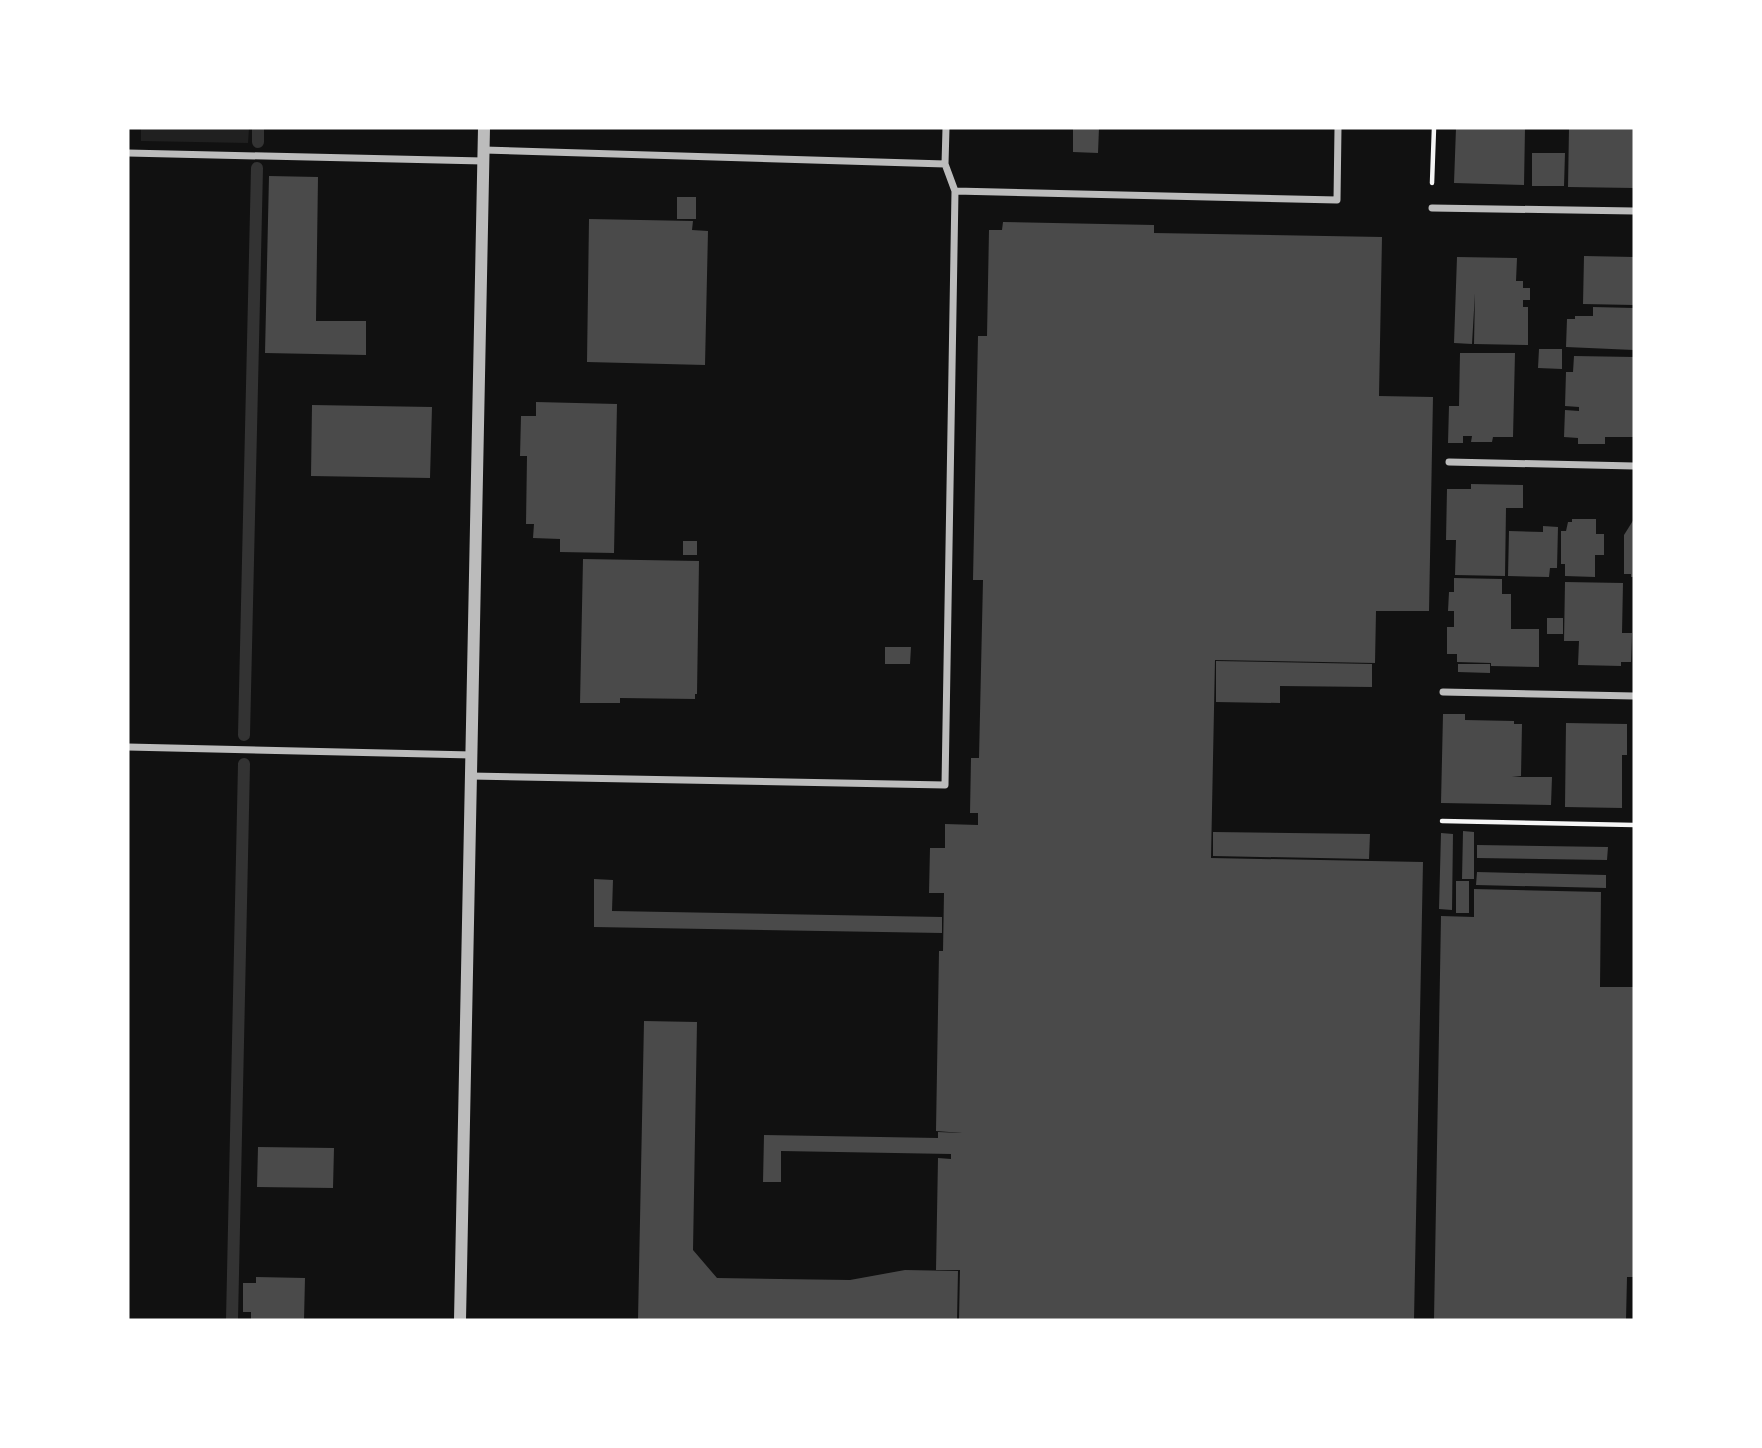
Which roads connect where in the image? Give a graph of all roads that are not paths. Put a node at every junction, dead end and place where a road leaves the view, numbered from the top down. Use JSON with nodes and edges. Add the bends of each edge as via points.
{"nodes":[{"id":1,"x":484,"y":128,"type":"edge"},
{"id":2,"x":946,"y":128,"type":"edge"},
{"id":3,"x":1338,"y":128,"type":"edge"},
{"id":4,"x":128,"y":153,"type":"edge"},
{"id":5,"x":484,"y":155,"type":"junction"},
{"id":6,"x":945,"y":164,"type":"junction"},
{"id":7,"x":955,"y":191,"type":"junction"},
{"id":8,"x":1432,"y":208,"type":"road end"},
{"id":9,"x":1634,"y":211,"type":"edge"},
{"id":10,"x":1450,"y":462,"type":"dead end"},
{"id":11,"x":1634,"y":466,"type":"edge"},
{"id":12,"x":1443,"y":692,"type":"dead end"},
{"id":13,"x":1634,"y":696,"type":"edge"},
{"id":14,"x":128,"y":747,"type":"edge"},
{"id":15,"x":472,"y":755,"type":"junction"},
{"id":16,"x":471,"y":776,"type":"junction"},
{"id":17,"x":460,"y":1320,"type":"edge"}],
"edges":[{"from":1,"to":5,"type":"street"},
{"from":2,"to":6,"type":"street"},
{"from":3,"to":7,"type":"street","via":[[1337,200]]},
{"from":4,"to":5,"type":"street"},
{"from":5,"to":6,"type":"street"},
{"from":5,"to":15,"type":"street"},
{"from":6,"to":7,"type":"street"},
{"from":7,"to":16,"type":"street","via":[[945,785]]},
{"from":8,"to":9,"type":"street"},
{"from":10,"to":11,"type":"street"},
{"from":12,"to":13,"type":"street"},
{"from":14,"to":15,"type":"street"},
{"from":15,"to":16,"type":"street"},
{"from":16,"to":17,"type":"street"}]}
